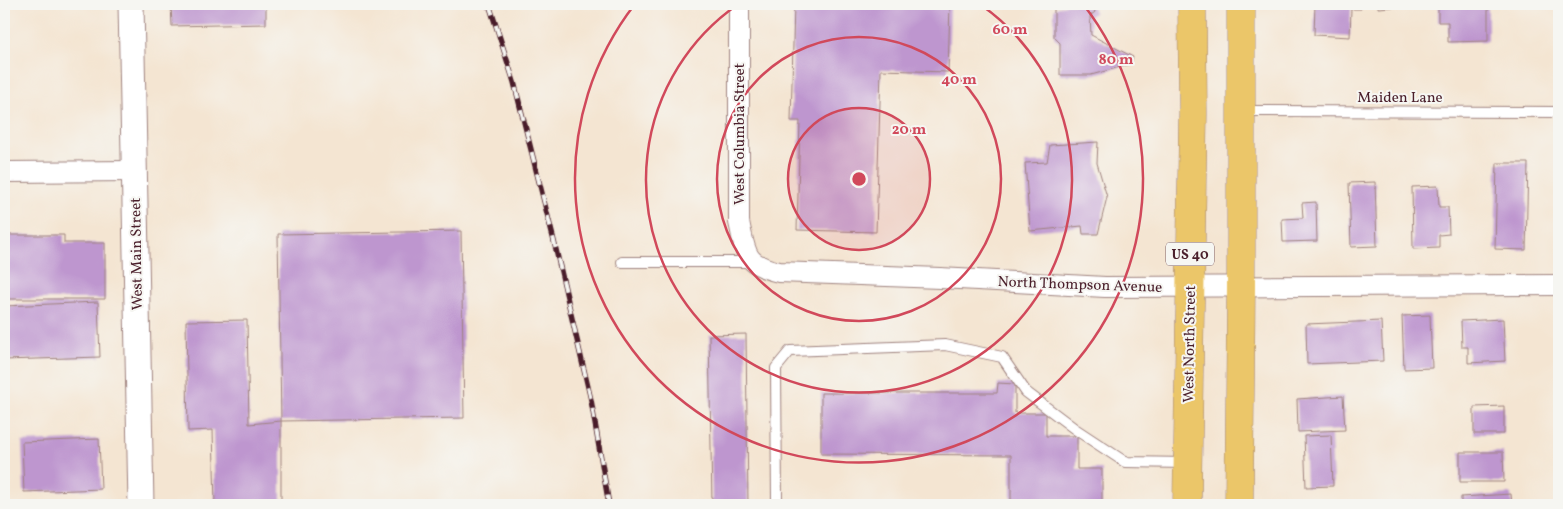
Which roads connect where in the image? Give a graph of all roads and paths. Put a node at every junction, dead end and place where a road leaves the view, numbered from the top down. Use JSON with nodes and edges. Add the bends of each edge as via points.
{"nodes":[{"id":1,"x":131,"y":4,"type":"edge"},
{"id":2,"x":739,"y":4,"type":"edge"},
{"id":3,"x":1192,"y":4,"type":"edge"},
{"id":4,"x":1242,"y":4,"type":"edge"},
{"id":5,"x":1241,"y":111,"type":"junction"},
{"id":6,"x":1559,"y":112,"type":"edge"},
{"id":7,"x":135,"y":171,"type":"junction"},
{"id":8,"x":4,"y":172,"type":"edge"},
{"id":9,"x":622,"y":262,"type":"dead end"},
{"id":10,"x":753,"y":262,"type":"junction"},
{"id":11,"x":1559,"y":285,"type":"edge"},
{"id":12,"x":1190,"y":287,"type":"junction"},
{"id":13,"x":1241,"y":288,"type":"junction"},
{"id":14,"x":1188,"y":463,"type":"junction"},
{"id":15,"x":141,"y":505,"type":"edge"},
{"id":16,"x":777,"y":505,"type":"edge"},
{"id":17,"x":1188,"y":505,"type":"edge"},
{"id":18,"x":1238,"y":505,"type":"edge"}],
"edges":[{"from":1,"to":7,"type":"street","name":"West Main Street"},
{"from":2,"to":10,"type":"street","name":"West Columbia Street","via":[[739,222],[745,249]]},
{"from":3,"to":12,"type":"main road","name":"West North Street","number":"US 40"},
{"from":4,"to":5,"type":"main road"},
{"from":5,"to":6,"type":"lane","name":"Maiden Lane"},
{"from":5,"to":13,"type":"main road"},
{"from":7,"to":8,"type":"street"},
{"from":7,"to":15,"type":"street","name":"West Main Street"},
{"from":9,"to":10,"type":"lane"},
{"from":10,"to":12,"type":"street","name":"North Thompson Avenue","via":[[779,272],[1105,287]]},
{"from":11,"to":13,"type":"street","name":"North Thompson Avenue"},
{"from":12,"to":13,"type":"street","name":"North Thompson Avenue"},
{"from":12,"to":14,"type":"main road","name":"West North Street","number":"US 40"},
{"from":13,"to":18,"type":"main road"},
{"from":14,"to":16,"type":"lane","via":[[1125,462],[1026,392],[1002,357],[945,345],[790,351],[776,368]]},
{"from":14,"to":17,"type":"main road","name":"West North Street","number":"US 40"}]}
